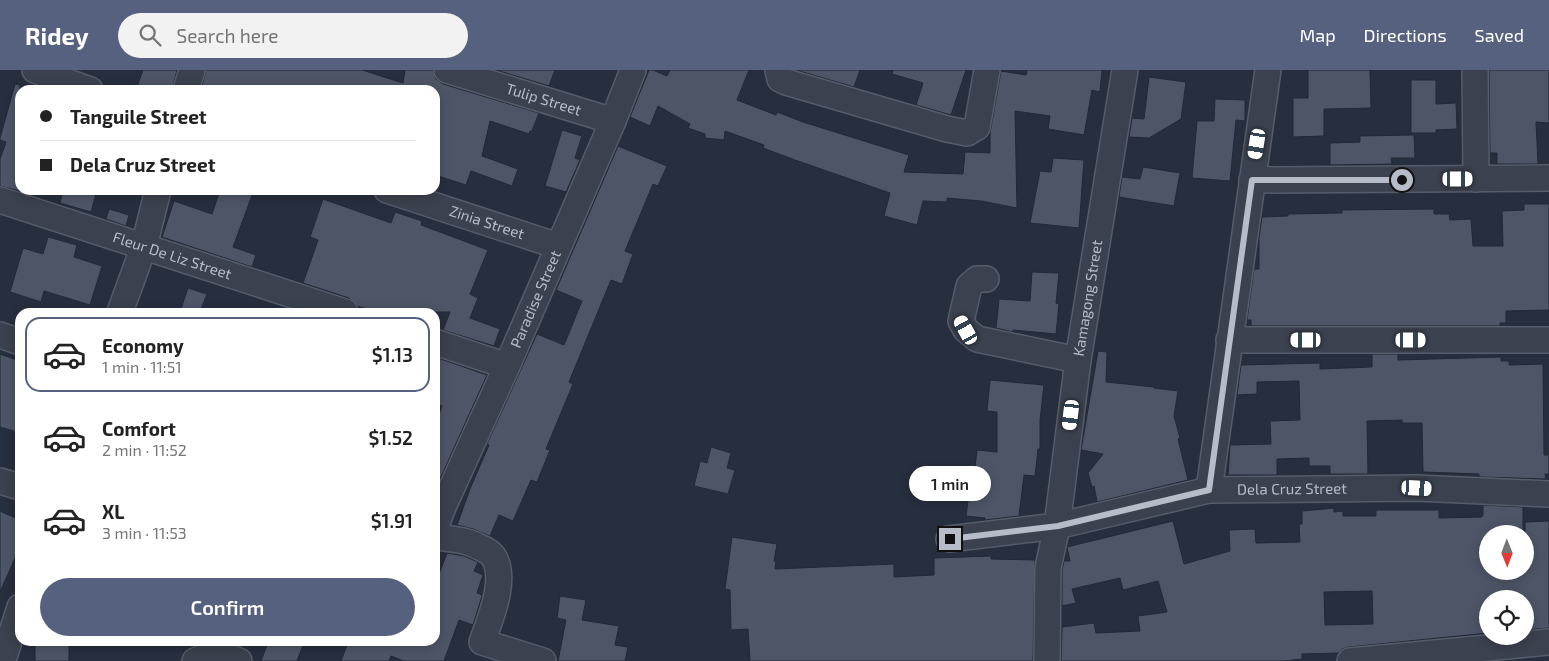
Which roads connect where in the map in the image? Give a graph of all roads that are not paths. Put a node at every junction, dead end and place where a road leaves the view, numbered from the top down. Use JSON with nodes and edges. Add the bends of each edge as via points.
{"nodes":[{"id":1,"x":35,"y":70,"type":"edge"},
{"id":2,"x":192,"y":70,"type":"edge"},
{"id":3,"x":446,"y":70,"type":"edge"},
{"id":4,"x":633,"y":70,"type":"edge"},
{"id":5,"x":778,"y":70,"type":"edge"},
{"id":6,"x":987,"y":70,"type":"edge"},
{"id":7,"x":1125,"y":70,"type":"edge"},
{"id":8,"x":1268,"y":70,"type":"edge"},
{"id":9,"x":1475,"y":70,"type":"edge"},
{"id":10,"x":76,"y":85,"type":"edge"},
{"id":11,"x":188,"y":85,"type":"edge"},
{"id":12,"x":613,"y":121,"type":"junction"},
{"id":13,"x":1549,"y":178,"type":"edge"},
{"id":14,"x":1476,"y":179,"type":"junction"},
{"id":15,"x":1252,"y":180,"type":"junction"},
{"id":16,"x":157,"y":195,"type":"edge"},
{"id":17,"x":402,"y":195,"type":"edge"},
{"id":18,"x":0,"y":200,"type":"edge"},
{"id":19,"x":144,"y":246,"type":"junction"},
{"id":20,"x":558,"y":246,"type":"junction"},
{"id":21,"x":986,"y":279,"type":"dead end"},
{"id":22,"x":121,"y":308,"type":"edge"},
{"id":23,"x":333,"y":308,"type":"edge"},
{"id":24,"x":0,"y":335,"type":"edge"},
{"id":25,"x":15,"y":340,"type":"edge"},
{"id":26,"x":1229,"y":340,"type":"junction"},
{"id":27,"x":1549,"y":340,"type":"edge"},
{"id":28,"x":440,"y":344,"type":"edge"},
{"id":29,"x":1078,"y":360,"type":"junction"},
{"id":30,"x":507,"y":366,"type":"junction"},
{"id":31,"x":0,"y":481,"type":"edge"},
{"id":32,"x":15,"y":486,"type":"edge"},
{"id":33,"x":1209,"y":490,"type":"junction"},
{"id":34,"x":1549,"y":494,"type":"edge"},
{"id":35,"x":440,"y":513,"type":"edge"},
{"id":36,"x":1058,"y":526,"type":"junction"},
{"id":37,"x":440,"y":538,"type":"edge"},
{"id":38,"x":950,"y":539,"type":"dead end"},
{"id":39,"x":15,"y":623,"type":"edge"},
{"id":40,"x":1549,"y":642,"type":"edge"},
{"id":41,"x":4,"y":658,"type":"edge"},
{"id":42,"x":195,"y":661,"type":"edge"},
{"id":43,"x":239,"y":661,"type":"edge"},
{"id":44,"x":543,"y":661,"type":"edge"},
{"id":45,"x":1047,"y":661,"type":"edge"},
{"id":46,"x":1350,"y":661,"type":"edge"}],
"edges":[{"from":1,"to":10,"type":"street"},
{"from":2,"to":11,"type":"street"},
{"from":3,"to":12,"type":"street","name":"Tulip Street"},
{"from":4,"to":12,"type":"street","name":"Paradise Street"},
{"from":5,"to":6,"type":"street","via":[[780,79],[786,82],[967,133],[976,127]]},
{"from":7,"to":29,"type":"street","name":"Kamagong Street"},
{"from":8,"to":15,"type":"street"},
{"from":9,"to":14,"type":"street"},
{"from":12,"to":20,"type":"street","name":"Paradise Street"},
{"from":13,"to":14,"type":"street"},
{"from":14,"to":15,"type":"street"},
{"from":15,"to":26,"type":"street"},
{"from":16,"to":19,"type":"street"},
{"from":17,"to":20,"type":"street","name":"Zinia Street"},
{"from":18,"to":19,"type":"street","name":"Fleur De Liz Street"},
{"from":19,"to":22,"type":"street"},
{"from":19,"to":23,"type":"street","name":"Fleur De Liz Street"},
{"from":20,"to":30,"type":"street","name":"Paradise Street"},
{"from":21,"to":29,"type":"street","via":[[977,279],[969,286],[961,321],[971,335],[977,339]]},
{"from":24,"to":25,"type":"street"},
{"from":26,"to":27,"type":"street"},
{"from":26,"to":33,"type":"street"},
{"from":28,"to":30,"type":"street"},
{"from":29,"to":36,"type":"street","name":"Kamagong Street"},
{"from":30,"to":35,"type":"street","name":"Paradise Street"},
{"from":31,"to":32,"type":"street"},
{"from":33,"to":34,"type":"street","name":"Dela Cruz Street","via":[[1417,488]]},
{"from":33,"to":36,"type":"street","name":"Dela Cruz Street"},
{"from":36,"to":38,"type":"street","name":"Dela Cruz Street"},
{"from":36,"to":45,"type":"street","name":"Kamagong Street","via":[[1048,568]]},
{"from":37,"to":44,"type":"street","via":[[472,543],[492,554],[500,569],[492,615],[482,642]]},
{"from":39,"to":41,"type":"street"},
{"from":40,"to":46,"type":"street"},
{"from":42,"to":43,"type":"street","via":[[206,655],[217,655]]}]}
